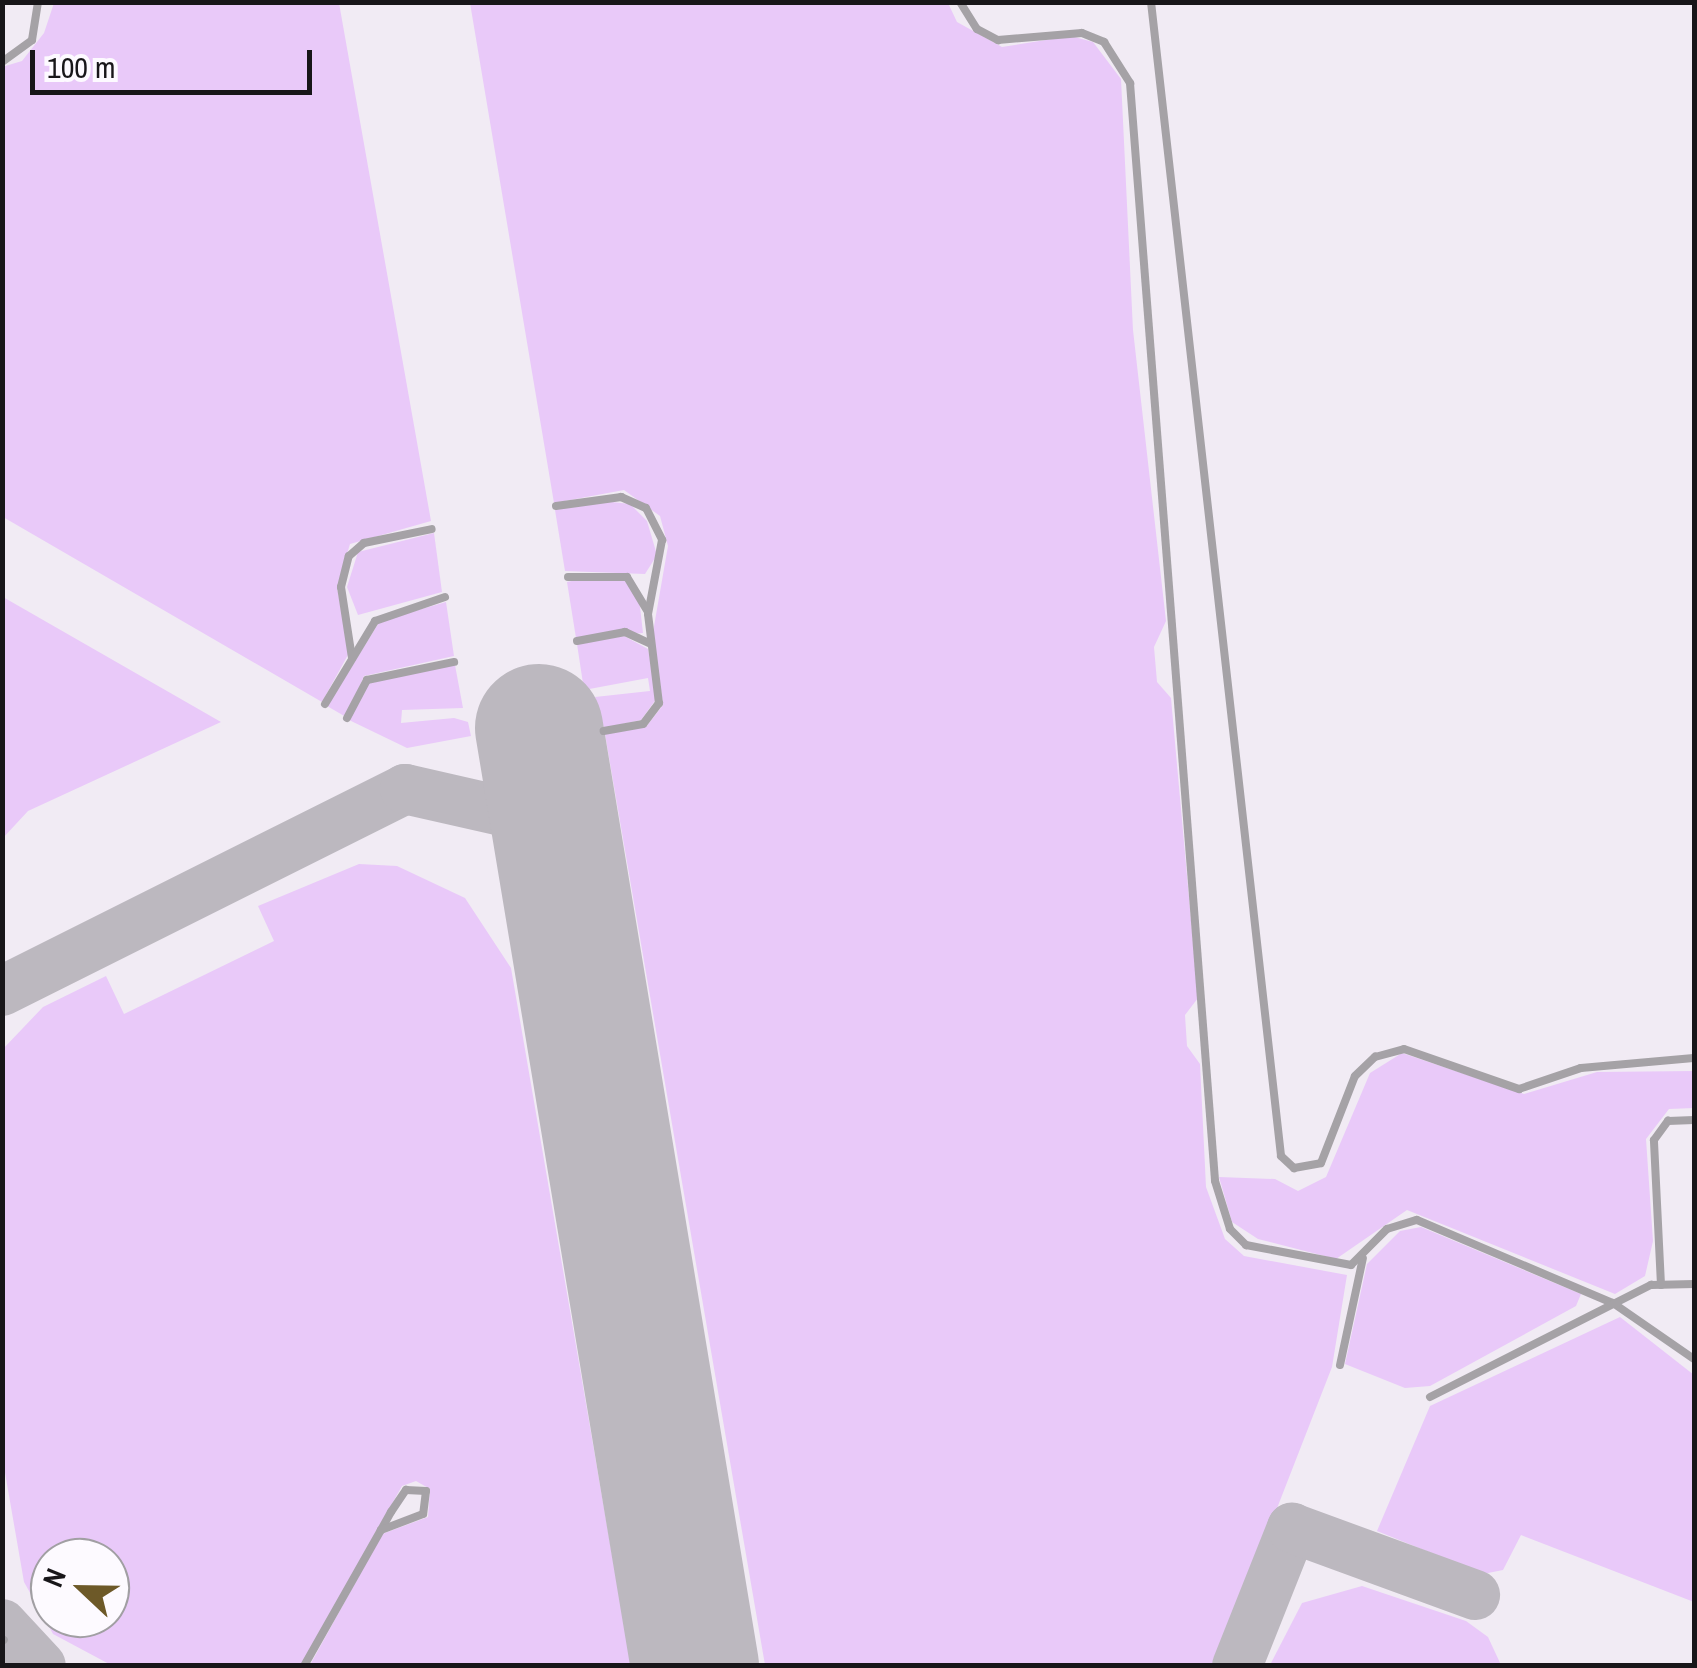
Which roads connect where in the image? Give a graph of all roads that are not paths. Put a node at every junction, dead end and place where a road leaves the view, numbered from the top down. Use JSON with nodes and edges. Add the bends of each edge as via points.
{"nodes":[{"id":1,"x":38,"y":2,"type":"edge"},
{"id":2,"x":960,"y":2,"type":"edge"},
{"id":3,"x":1151,"y":2,"type":"edge"},
{"id":4,"x":2,"y":62,"type":"edge"},
{"id":5,"x":556,"y":506,"type":"dead end"},
{"id":6,"x":432,"y":529,"type":"dead end"},
{"id":7,"x":568,"y":577,"type":"dead end"},
{"id":8,"x":445,"y":597,"type":"dead end"},
{"id":9,"x":648,"y":614,"type":"junction"},
{"id":10,"x":577,"y":641,"type":"dead end"},
{"id":11,"x":650,"y":644,"type":"junction"},
{"id":12,"x":352,"y":658,"type":"junction"},
{"id":13,"x":454,"y":662,"type":"dead end"},
{"id":14,"x":324,"y":704,"type":"dead end"},
{"id":15,"x":347,"y":718,"type":"dead end"},
{"id":16,"x":604,"y":731,"type":"dead end"},
{"id":17,"x":1694,"y":1058,"type":"edge"},
{"id":18,"x":1694,"y":1120,"type":"edge"},
{"id":19,"x":1363,"y":1258,"type":"junction"},
{"id":20,"x":1694,"y":1284,"type":"edge"},
{"id":21,"x":1661,"y":1285,"type":"junction"},
{"id":22,"x":1612,"y":1303,"type":"junction"},
{"id":23,"x":1694,"y":1360,"type":"edge"},
{"id":24,"x":1340,"y":1365,"type":"dead end"},
{"id":25,"x":1430,"y":1396,"type":"dead end"},
{"id":26,"x":380,"y":1530,"type":"junction"},
{"id":27,"x":304,"y":1666,"type":"edge"}],
"edges":[{"from":1,"to":4,"type":"lane","via":[[32,40]]},
{"from":2,"to":19,"type":"lane","via":[[977,28],[998,40],[1082,33],[1104,42],[1130,82],[1215,1181],[1230,1229],[1246,1245],[1333,1266]]},
{"from":3,"to":17,"type":"lane","via":[[1281,1156],[1294,1168],[1321,1163],[1355,1076],[1375,1056],[1404,1048],[1519,1089],[1580,1068]]},
{"from":5,"to":9,"type":"lane","via":[[603,496],[646,508],[664,555]]},
{"from":6,"to":12,"type":"lane","via":[[364,543],[349,556],[341,588]]},
{"from":7,"to":9,"type":"lane","via":[[627,577]]},
{"from":8,"to":12,"type":"lane","via":[[387,611]]},
{"from":9,"to":11,"type":"lane"},
{"from":10,"to":11,"type":"lane","via":[[625,632]]},
{"from":11,"to":16,"type":"lane","via":[[656,713]]},
{"from":12,"to":14,"type":"lane"},
{"from":13,"to":15,"type":"lane","via":[[367,680]]},
{"from":18,"to":21,"type":"lane","via":[[1668,1122],[1654,1140]]},
{"from":19,"to":22,"type":"lane","via":[[1387,1229],[1417,1220]]},
{"from":19,"to":24,"type":"lane"},
{"from":20,"to":21,"type":"lane"},
{"from":21,"to":22,"type":"lane"},
{"from":22,"to":23,"type":"lane"},
{"from":22,"to":25,"type":"lane"},
{"from":26,"to":26,"type":"lane","via":[[406,1490],[426,1491],[423,1514]]},
{"from":26,"to":27,"type":"lane"}]}
